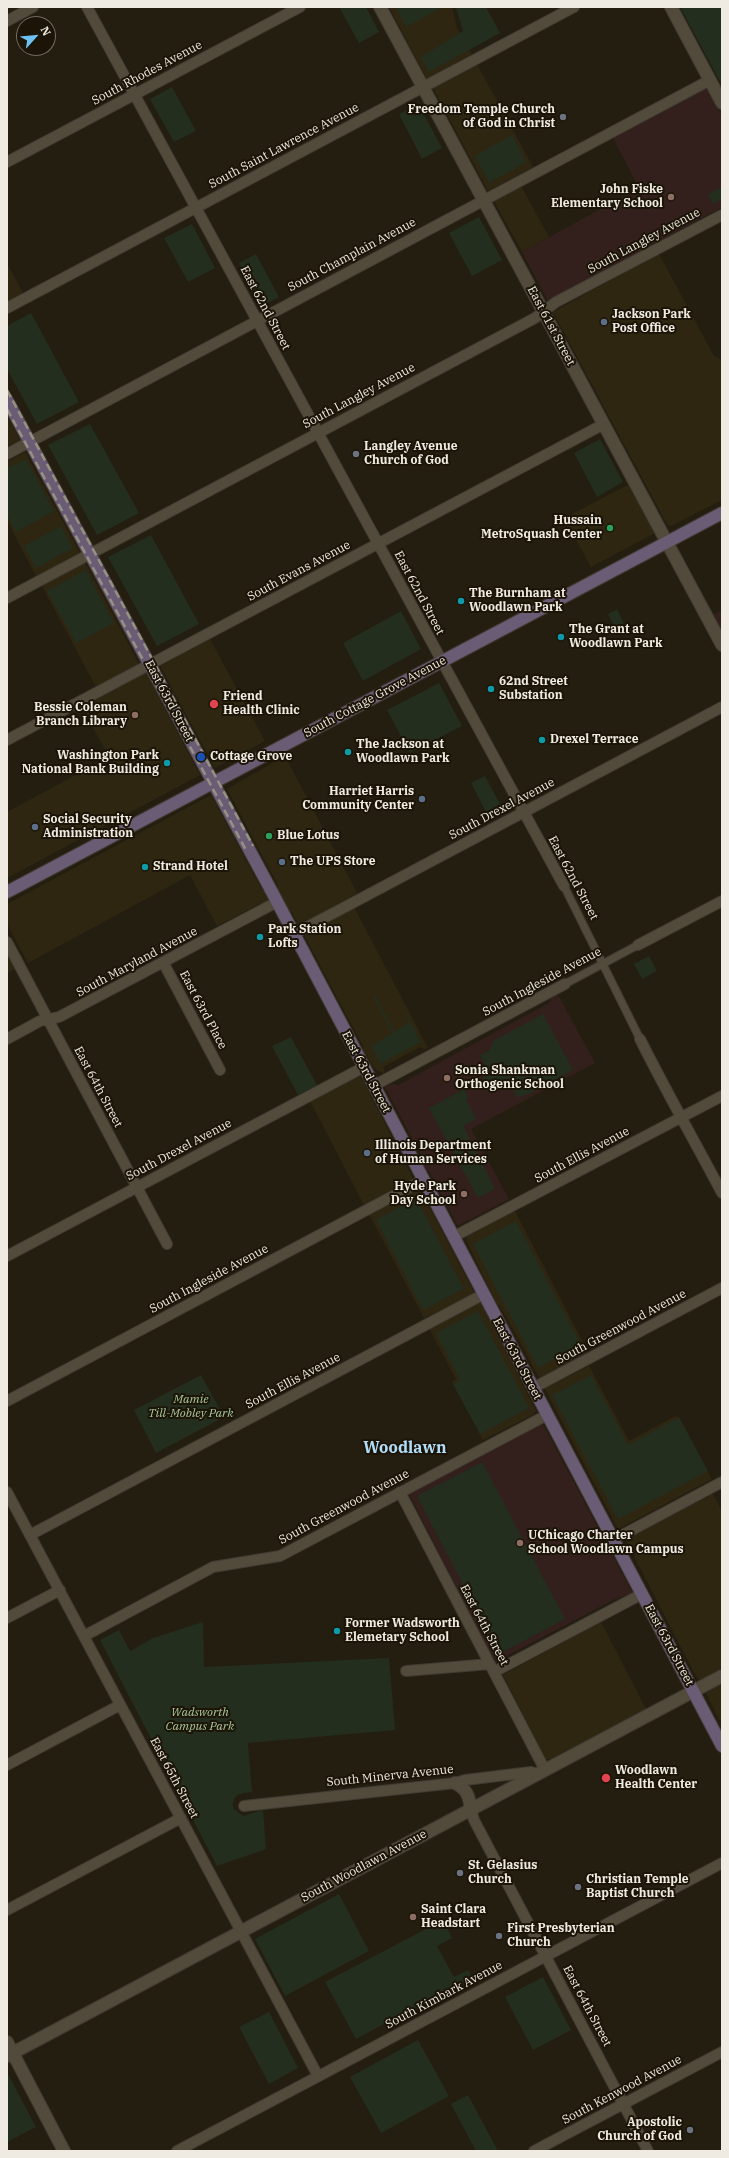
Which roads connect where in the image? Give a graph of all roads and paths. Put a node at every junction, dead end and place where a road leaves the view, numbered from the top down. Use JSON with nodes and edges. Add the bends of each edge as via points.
{"nodes":[{"id":1,"x":33,"y":7,"type":"edge"},
{"id":2,"x":87,"y":7,"type":"edge"},
{"id":3,"x":300,"y":7,"type":"edge"},
{"id":4,"x":380,"y":7,"type":"edge"},
{"id":5,"x":574,"y":7,"type":"edge"},
{"id":6,"x":671,"y":7,"type":"edge"},
{"id":7,"x":7,"y":21,"type":"edge"},
{"id":8,"x":710,"y":80,"type":"junction"},
{"id":9,"x":423,"y":87,"type":"junction"},
{"id":10,"x":134,"y":94,"type":"junction"},
{"id":11,"x":722,"y":102,"type":"edge"},
{"id":12,"x":7,"y":162,"type":"edge"},
{"id":13,"x":484,"y":200,"type":"junction"},
{"id":14,"x":196,"y":208,"type":"junction"},
{"id":15,"x":722,"y":215,"type":"edge"},
{"id":16,"x":7,"y":308,"type":"edge"},
{"id":17,"x":543,"y":311,"type":"junction"},
{"id":18,"x":257,"y":321,"type":"junction"},
{"id":19,"x":7,"y":400,"type":"edge"},
{"id":20,"x":604,"y":424,"type":"junction"},
{"id":21,"x":318,"y":433,"type":"junction"},
{"id":22,"x":29,"y":442,"type":"junction"},
{"id":23,"x":7,"y":454,"type":"edge"},
{"id":24,"x":722,"y":513,"type":"edge"},
{"id":25,"x":667,"y":542,"type":"junction"},
{"id":26,"x":378,"y":544,"type":"junction"},
{"id":27,"x":90,"y":554,"type":"junction"},
{"id":28,"x":7,"y":598,"type":"edge"},
{"id":29,"x":722,"y":645,"type":"edge"},
{"id":30,"x":441,"y":662,"type":"junction"},
{"id":31,"x":149,"y":664,"type":"junction"},
{"id":32,"x":722,"y":707,"type":"edge"},
{"id":33,"x":7,"y":740,"type":"edge"},
{"id":34,"x":214,"y":784,"type":"junction"},
{"id":35,"x":524,"y":812,"type":"junction"},
{"id":36,"x":564,"y":886,"type":"joint"},
{"id":37,"x":7,"y":892,"type":"edge"},
{"id":38,"x":722,"y":901,"type":"edge"},
{"id":39,"x":277,"y":902,"type":"junction"},
{"id":40,"x":294,"y":934,"type":"junction"},
{"id":41,"x":7,"y":942,"type":"edge"},
{"id":42,"x":638,"y":946,"type":"joint"},
{"id":43,"x":163,"y":962,"type":"junction"},
{"id":44,"x":604,"y":964,"type":"junction"},
{"id":45,"x":565,"y":984,"type":"joint"},
{"id":46,"x":48,"y":1020,"type":"junction"},
{"id":47,"x":7,"y":1039,"type":"edge"},
{"id":48,"x":640,"y":1039,"type":"joint"},
{"id":49,"x":364,"y":1068,"type":"junction"},
{"id":50,"x":220,"y":1070,"type":"dead end"},
{"id":51,"x":374,"y":1086,"type":"junction"},
{"id":52,"x":722,"y":1096,"type":"edge"},
{"id":53,"x":680,"y":1118,"type":"junction"},
{"id":54,"x":423,"y":1180,"type":"junction"},
{"id":55,"x":137,"y":1187,"type":"junction"},
{"id":56,"x":722,"y":1193,"type":"edge"},
{"id":57,"x":453,"y":1237,"type":"junction"},
{"id":58,"x":167,"y":1244,"type":"dead end"},
{"id":59,"x":7,"y":1256,"type":"edge"},
{"id":60,"x":722,"y":1288,"type":"edge"},
{"id":61,"x":484,"y":1294,"type":"junction"},
{"id":62,"x":533,"y":1388,"type":"junction"},
{"id":63,"x":7,"y":1401,"type":"edge"},
{"id":64,"x":547,"y":1415,"type":"junction"},
{"id":65,"x":722,"y":1482,"type":"edge"},
{"id":66,"x":7,"y":1492,"type":"edge"},
{"id":67,"x":400,"y":1492,"type":"junction"},
{"id":68,"x":30,"y":1535,"type":"junction"},
{"id":69,"x":614,"y":1540,"type":"junction"},
{"id":70,"x":60,"y":1590,"type":"junction"},
{"id":71,"x":642,"y":1594,"type":"junction"},
{"id":72,"x":7,"y":1618,"type":"edge"},
{"id":73,"x":84,"y":1636,"type":"junction"},
{"id":74,"x":492,"y":1668,"type":"junction"},
{"id":75,"x":406,"y":1671,"type":"dead end"},
{"id":76,"x":722,"y":1676,"type":"edge"},
{"id":77,"x":693,"y":1691,"type":"junction"},
{"id":78,"x":120,"y":1705,"type":"junction"},
{"id":79,"x":722,"y":1746,"type":"edge"},
{"id":80,"x":7,"y":1765,"type":"edge"},
{"id":81,"x":542,"y":1772,"type":"junction"},
{"id":82,"x":455,"y":1783,"type":"junction"},
{"id":83,"x":244,"y":1806,"type":"dead end"},
{"id":84,"x":471,"y":1809,"type":"junction"},
{"id":85,"x":181,"y":1818,"type":"junction"},
{"id":86,"x":722,"y":1863,"type":"edge"},
{"id":87,"x":7,"y":1910,"type":"edge"},
{"id":88,"x":241,"y":1932,"type":"junction"},
{"id":89,"x":546,"y":1956,"type":"junction"},
{"id":90,"x":7,"y":2042,"type":"edge"},
{"id":91,"x":722,"y":2052,"type":"edge"},
{"id":92,"x":10,"y":2055,"type":"edge"},
{"id":93,"x":318,"y":2076,"type":"junction"},
{"id":94,"x":624,"y":2104,"type":"junction"},
{"id":95,"x":64,"y":2151,"type":"edge"},
{"id":96,"x":177,"y":2151,"type":"edge"},
{"id":97,"x":534,"y":2151,"type":"edge"},
{"id":98,"x":648,"y":2151,"type":"edge"}],
"edges":[{"from":1,"to":7,"type":"street"},
{"from":2,"to":10,"type":"street","name":"East 62nd Street"},
{"from":3,"to":10,"type":"street","name":"South Rhodes Avenue"},
{"from":4,"to":9,"type":"street","name":"East 61st Street"},
{"from":5,"to":9,"type":"street","name":"South Saint Lawrence Avenue"},
{"from":6,"to":8,"type":"street"},
{"from":8,"to":11,"type":"street"},
{"from":8,"to":13,"type":"street","name":"South Champlain Avenue"},
{"from":9,"to":13,"type":"street","name":"East 61st Street"},
{"from":9,"to":14,"type":"street","name":"South Saint Lawrence Avenue"},
{"from":10,"to":12,"type":"street","name":"South Rhodes Avenue"},
{"from":10,"to":14,"type":"street","name":"East 62nd Street"},
{"from":13,"to":17,"type":"street","name":"East 61st Street"},
{"from":13,"to":18,"type":"street","name":"South Champlain Avenue"},
{"from":14,"to":16,"type":"street","name":"South Saint Lawrence Avenue"},
{"from":14,"to":18,"type":"street","name":"East 62nd Street"},
{"from":15,"to":17,"type":"street","name":"South Langley Avenue"},
{"from":17,"to":20,"type":"street","name":"East 61st Street"},
{"from":17,"to":21,"type":"street","name":"South Langley Avenue","via":[[535,318]]},
{"from":18,"to":21,"type":"street","name":"East 62nd Street"},
{"from":18,"to":22,"type":"street","name":"South Champlain Avenue"},
{"from":19,"to":22,"type":"main road","name":"East 63rd Street"},
{"from":20,"to":25,"type":"street","name":"East 61st Street"},
{"from":20,"to":26,"type":"street","name":"South Evans Avenue"},
{"from":21,"to":26,"type":"street","name":"East 62nd Street"},
{"from":21,"to":27,"type":"street","name":"South Langley Avenue"},
{"from":22,"to":23,"type":"street","name":"South Champlain Avenue"},
{"from":22,"to":27,"type":"main road","name":"East 63rd Street"},
{"from":24,"to":25,"type":"main road","name":"South Cottage Grove Avenue"},
{"from":25,"to":29,"type":"street","name":"East 61st Street"},
{"from":25,"to":30,"type":"main road","name":"South Cottage Grove Avenue"},
{"from":26,"to":30,"type":"street","name":"East 62nd Street"},
{"from":26,"to":31,"type":"street","name":"South Evans Avenue"},
{"from":27,"to":28,"type":"street","name":"South Langley Avenue"},
{"from":27,"to":31,"type":"main road","name":"East 63rd Street"},
{"from":30,"to":34,"type":"main road","name":"South Cottage Grove Avenue"},
{"from":30,"to":35,"type":"street","name":"East 62nd Street"},
{"from":31,"to":33,"type":"street","name":"South Evans Avenue"},
{"from":31,"to":34,"type":"main road","name":"East 63rd Street"},
{"from":32,"to":35,"type":"street","name":"South Drexel Avenue"},
{"from":34,"to":37,"type":"main road","name":"South Cottage Grove Avenue"},
{"from":34,"to":39,"type":"main road","name":"East 63rd Street"},
{"from":35,"to":36,"type":"street","name":"East 62nd Street"},
{"from":35,"to":40,"type":"street","name":"South Drexel Avenue"},
{"from":36,"to":44,"type":"street","name":"East 62nd Street"},
{"from":38,"to":42,"type":"street","name":"South Ingleside Avenue"},
{"from":39,"to":40,"type":"main road","name":"East 63rd Street"},
{"from":39,"to":43,"type":"street","name":"South Maryland Avenue"},
{"from":40,"to":49,"type":"main road","name":"East 63rd Street"},
{"from":41,"to":46,"type":"street","name":"East 64th Street"},
{"from":42,"to":44,"type":"street","name":"South Ingleside Avenue"},
{"from":43,"to":46,"type":"street","name":"South Maryland Avenue","via":[[58,1018]]},
{"from":43,"to":50,"type":"street","name":"East 63rd Place"},
{"from":44,"to":45,"type":"street","name":"South Ingleside Avenue"},
{"from":44,"to":48,"type":"street","name":"East 62nd Street","via":[[607,976]]},
{"from":45,"to":51,"type":"street","name":"South Ingleside Avenue"},
{"from":46,"to":47,"type":"street","name":"South Maryland Avenue","via":[[40,1021]]},
{"from":46,"to":55,"type":"street","name":"East 64th Street"},
{"from":48,"to":53,"type":"street","name":"East 62nd Street"},
{"from":49,"to":51,"type":"main road","name":"East 63rd Street"},
{"from":49,"to":55,"type":"street","name":"South Drexel Avenue"},
{"from":51,"to":54,"type":"main road","name":"East 63rd Street"},
{"from":52,"to":53,"type":"street","name":"South Ellis Avenue"},
{"from":53,"to":56,"type":"street","name":"East 62nd Street"},
{"from":53,"to":57,"type":"street","name":"South Ellis Avenue"},
{"from":54,"to":57,"type":"main road","name":"East 63rd Street"},
{"from":54,"to":63,"type":"street","name":"South Ingleside Avenue"},
{"from":55,"to":58,"type":"street","name":"East 64th Street"},
{"from":55,"to":59,"type":"street","name":"South Drexel Avenue"},
{"from":57,"to":61,"type":"main road","name":"East 63rd Street"},
{"from":60,"to":62,"type":"street","name":"South Greenwood Avenue"},
{"from":61,"to":62,"type":"main road","name":"East 63rd Street"},
{"from":61,"to":68,"type":"street","name":"South Ellis Avenue"},
{"from":62,"to":64,"type":"main road","name":"East 63rd Street"},
{"from":64,"to":67,"type":"street","name":"South Greenwood Avenue"},
{"from":64,"to":69,"type":"main road","name":"East 63rd Street"},
{"from":65,"to":69,"type":"street"},
{"from":66,"to":68,"type":"street","name":"East 65th Street"},
{"from":67,"to":73,"type":"street","name":"South Greenwood Avenue","via":[[280,1556],[213,1567]]},
{"from":67,"to":74,"type":"street","name":"East 64th Street"},
{"from":68,"to":70,"type":"street","name":"East 65th Street"},
{"from":69,"to":71,"type":"main road","name":"East 63rd Street"},
{"from":70,"to":72,"type":"street"},
{"from":70,"to":73,"type":"street","name":"East 65th Street"},
{"from":71,"to":74,"type":"street"},
{"from":71,"to":77,"type":"main road","name":"East 63rd Street"},
{"from":73,"to":78,"type":"street","name":"East 65th Street"},
{"from":74,"to":75,"type":"street"},
{"from":74,"to":81,"type":"street","name":"East 64th Street"},
{"from":76,"to":77,"type":"street","name":"South Woodlawn Avenue"},
{"from":77,"to":79,"type":"main road","name":"East 63rd Street"},
{"from":77,"to":81,"type":"street","name":"South Woodlawn Avenue"},
{"from":78,"to":80,"type":"street"},
{"from":78,"to":85,"type":"street","name":"East 65th Street"},
{"from":81,"to":82,"type":"street","name":"South Minerva Avenue"},
{"from":81,"to":84,"type":"street","name":"South Woodlawn Avenue"},
{"from":82,"to":83,"type":"street","name":"South Minerva Avenue"},
{"from":82,"to":84,"type":"street","via":[[464,1788],[469,1795]]},
{"from":84,"to":88,"type":"street","name":"South Woodlawn Avenue"},
{"from":84,"to":89,"type":"street","name":"East 64th Street","via":[[474,1820]]},
{"from":85,"to":87,"type":"street"},
{"from":85,"to":88,"type":"street","name":"East 65th Street"},
{"from":86,"to":89,"type":"street","name":"South Kimbark Avenue"},
{"from":88,"to":92,"type":"street","name":"South Woodlawn Avenue"},
{"from":88,"to":93,"type":"street","name":"East 65th Street"},
{"from":89,"to":93,"type":"street","name":"South Kimbark Avenue"},
{"from":89,"to":94,"type":"street","name":"East 64th Street"},
{"from":90,"to":92,"type":"street"},
{"from":91,"to":94,"type":"street","name":"South Kenwood Avenue"},
{"from":92,"to":95,"type":"street"},
{"from":93,"to":96,"type":"street","name":"South Kimbark Avenue"},
{"from":94,"to":97,"type":"street","name":"South Kenwood Avenue"},
{"from":94,"to":98,"type":"street","name":"East 64th Street"}]}
